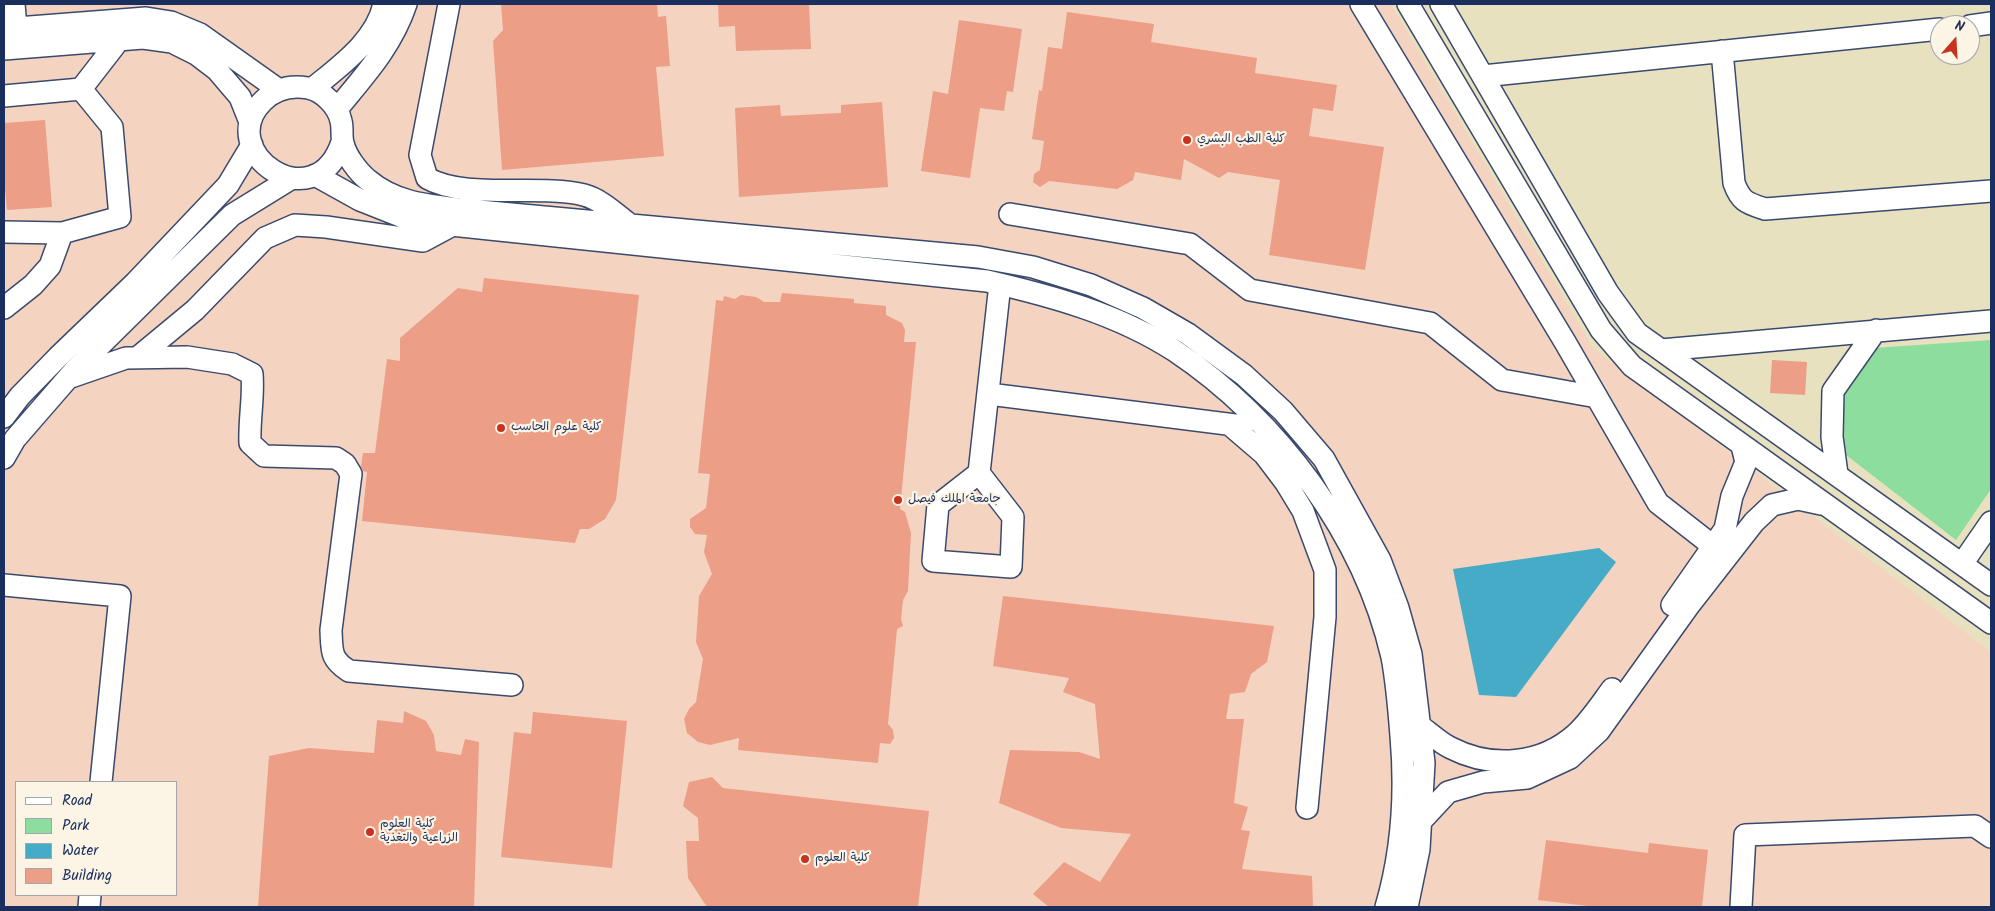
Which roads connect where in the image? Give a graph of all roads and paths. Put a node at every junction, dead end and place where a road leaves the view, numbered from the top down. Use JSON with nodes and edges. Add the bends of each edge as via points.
{"nodes":[{"id":1,"x":14,"y":4,"type":"edge"},
{"id":2,"x":449,"y":4,"type":"edge"},
{"id":3,"x":1361,"y":4,"type":"edge"},
{"id":4,"x":1408,"y":4,"type":"edge"},
{"id":5,"x":1442,"y":4,"type":"edge"},
{"id":6,"x":401,"y":5,"type":"edge"},
{"id":7,"x":10,"y":28,"type":"edge"},
{"id":8,"x":1930,"y":30,"type":"edge"},
{"id":9,"x":119,"y":40,"type":"junction"},
{"id":10,"x":4,"y":49,"type":"edge"},
{"id":11,"x":1722,"y":51,"type":"junction"},
{"id":12,"x":1483,"y":76,"type":"junction"},
{"id":13,"x":312,"y":88,"type":"junction"},
{"id":14,"x":81,"y":89,"type":"junction"},
{"id":15,"x":279,"y":90,"type":"junction"},
{"id":16,"x":4,"y":96,"type":"edge"},
{"id":17,"x":337,"y":110,"type":"junction"},
{"id":18,"x":250,"y":122,"type":"junction"},
{"id":19,"x":342,"y":142,"type":"junction"},
{"id":20,"x":252,"y":144,"type":"junction"},
{"id":21,"x":315,"y":175,"type":"junction"},
{"id":22,"x":292,"y":178,"type":"junction"},
{"id":23,"x":1991,"y":191,"type":"edge"},
{"id":24,"x":1010,"y":214,"type":"dead end"},
{"id":25,"x":629,"y":224,"type":"junction"},
{"id":26,"x":451,"y":226,"type":"junction"},
{"id":27,"x":4,"y":232,"type":"edge"},
{"id":28,"x":62,"y":233,"type":"junction"},
{"id":29,"x":1000,"y":284,"type":"junction"},
{"id":30,"x":4,"y":308,"type":"edge"},
{"id":31,"x":1991,"y":321,"type":"edge"},
{"id":32,"x":1876,"y":330,"type":"junction"},
{"id":33,"x":1661,"y":350,"type":"junction"},
{"id":34,"x":136,"y":358,"type":"junction"},
{"id":35,"x":68,"y":378,"type":"junction"},
{"id":36,"x":989,"y":394,"type":"junction"},
{"id":37,"x":1596,"y":397,"type":"junction"},
{"id":38,"x":4,"y":417,"type":"edge"},
{"id":39,"x":1229,"y":424,"type":"junction"},
{"id":40,"x":1268,"y":429,"type":"junction"},
{"id":41,"x":1742,"y":446,"type":"junction"},
{"id":42,"x":4,"y":458,"type":"edge"},
{"id":43,"x":980,"y":473,"type":"junction"},
{"id":44,"x":1837,"y":474,"type":"junction"},
{"id":45,"x":1823,"y":504,"type":"junction"},
{"id":46,"x":1991,"y":522,"type":"edge"},
{"id":47,"x":1713,"y":546,"type":"junction"},
{"id":48,"x":1962,"y":564,"type":"junction"},
{"id":49,"x":4,"y":585,"type":"edge"},
{"id":50,"x":1991,"y":585,"type":"edge"},
{"id":51,"x":1991,"y":623,"type":"edge"},
{"id":52,"x":512,"y":686,"type":"dead end"},
{"id":53,"x":1420,"y":726,"type":"junction"},
{"id":54,"x":1413,"y":758,"type":"junction"},
{"id":55,"x":1476,"y":758,"type":"junction"},
{"id":56,"x":101,"y":781,"type":"edge"},
{"id":57,"x":1479,"y":783,"type":"junction"},
{"id":58,"x":1413,"y":784,"type":"junction"},
{"id":59,"x":1307,"y":808,"type":"dead end"},
{"id":60,"x":1421,"y":821,"type":"junction"},
{"id":61,"x":1991,"y":837,"type":"edge"},
{"id":62,"x":1386,"y":907,"type":"edge"},
{"id":63,"x":1407,"y":907,"type":"edge"},
{"id":64,"x":1740,"y":907,"type":"edge"}],
"edges":[{"from":1,"to":7,"type":"street"},
{"from":2,"to":25,"type":"street","via":[[420,155],[427,178],[438,184],[460,188],[585,195]]},
{"from":3,"to":37,"type":"street"},
{"from":4,"to":41,"type":"street","via":[[1601,330],[1632,366]]},
{"from":5,"to":12,"type":"street"},
{"from":6,"to":13,"type":"street","via":[[381,17],[360,48]]},
{"from":6,"to":17,"type":"street","via":[[398,29]]},
{"from":7,"to":15,"type":"street","via":[[146,18],[171,22],[200,34]]},
{"from":8,"to":11,"type":"street"},
{"from":9,"to":10,"type":"street"},
{"from":9,"to":14,"type":"street"},
{"from":9,"to":18,"type":"street","via":[[143,38],[172,42],[196,54],[217,70],[240,97]]},
{"from":11,"to":12,"type":"street"},
{"from":11,"to":23,"type":"street","via":[[1734,183],[1739,197],[1750,204],[1765,209]]},
{"from":12,"to":33,"type":"street","via":[[1608,293],[1637,333]]},
{"from":13,"to":15,"type":"street","via":[[300,86]]},
{"from":13,"to":17,"type":"street"},
{"from":14,"to":16,"type":"street"},
{"from":14,"to":28,"type":"street","via":[[112,127],[120,218]]},
{"from":15,"to":18,"type":"street","via":[[260,103]]},
{"from":17,"to":19,"type":"street"},
{"from":18,"to":20,"type":"street"},
{"from":19,"to":21,"type":"street","via":[[332,162]]},
{"from":19,"to":25,"type":"street","via":[[350,159],[368,180],[411,203]]},
{"from":20,"to":22,"type":"street","via":[[271,171]]},
{"from":20,"to":38,"type":"street","via":[[228,185],[135,283],[20,396]]},
{"from":21,"to":22,"type":"street"},
{"from":21,"to":26,"type":"street","via":[[389,212],[413,221]]},
{"from":22,"to":35,"type":"street","via":[[232,215]]},
{"from":24,"to":37,"type":"street","via":[[1190,244],[1250,290],[1430,323],[1502,380]]},
{"from":25,"to":53,"type":"street","via":[[978,257],[1033,267],[1143,308],[1188,334],[1244,375],[1283,412],[1324,459],[1380,560],[1398,608],[1411,654]]},
{"from":26,"to":29,"type":"street","via":[[896,270]]},
{"from":26,"to":34,"type":"street","via":[[423,241],[326,227],[295,226],[265,238],[195,310]]},
{"from":27,"to":28,"type":"street"},
{"from":28,"to":30,"type":"street","via":[[50,266],[33,285]]},
{"from":29,"to":36,"type":"street"},
{"from":29,"to":40,"type":"street","via":[[1084,307],[1133,328],[1175,351],[1229,392]]},
{"from":31,"to":32,"type":"street"},
{"from":32,"to":33,"type":"street"},
{"from":32,"to":44,"type":"street","via":[[1833,391],[1832,436]]},
{"from":33,"to":44,"type":"street"},
{"from":34,"to":35,"type":"street","via":[[126,358]]},
{"from":34,"to":52,"type":"street","via":[[187,357],[232,364],[252,374],[253,394],[248,418],[250,443],[264,456],[317,456],[336,458],[345,464],[351,474],[331,630],[332,651],[337,663],[349,670]]},
{"from":35,"to":42,"type":"street","via":[[15,439]]},
{"from":36,"to":39,"type":"street"},
{"from":36,"to":43,"type":"street"},
{"from":37,"to":47,"type":"street","via":[[1658,504]]},
{"from":39,"to":40,"type":"street"},
{"from":39,"to":59,"type":"street","via":[[1264,454],[1286,483],[1303,511],[1325,570],[1325,617]]},
{"from":40,"to":54,"type":"street","via":[[1306,476],[1336,522],[1361,571],[1382,621]]},
{"from":41,"to":45,"type":"street"},
{"from":41,"to":47,"type":"street","via":[[1746,462],[1732,496],[1725,528]]},
{"from":43,"to":43,"type":"street","via":[[938,505],[934,561],[1011,566],[1013,517]]},
{"from":44,"to":48,"type":"street"},
{"from":45,"to":51,"type":"street"},
{"from":45,"to":57,"type":"street","via":[[1798,499],[1772,505],[1754,522],[1599,730],[1570,758],[1527,778]]},
{"from":46,"to":48,"type":"street"},
{"from":47,"to":55,"type":"street","via":[[1601,704],[1576,734],[1538,757],[1505,763]]},
{"from":48,"to":50,"type":"street"},
{"from":49,"to":56,"type":"street","via":[[120,596]]},
{"from":53,"to":54,"type":"street"},
{"from":53,"to":55,"type":"street","via":[[1450,748]]},
{"from":54,"to":55,"type":"street"},
{"from":54,"to":58,"type":"street"},
{"from":57,"to":58,"type":"street"},
{"from":57,"to":60,"type":"street","via":[[1448,792]]},
{"from":58,"to":60,"type":"street"},
{"from":58,"to":62,"type":"street"},
{"from":60,"to":63,"type":"street","via":[[1419,850]]},
{"from":61,"to":64,"type":"street","via":[[1975,826],[1745,835]]}]}
